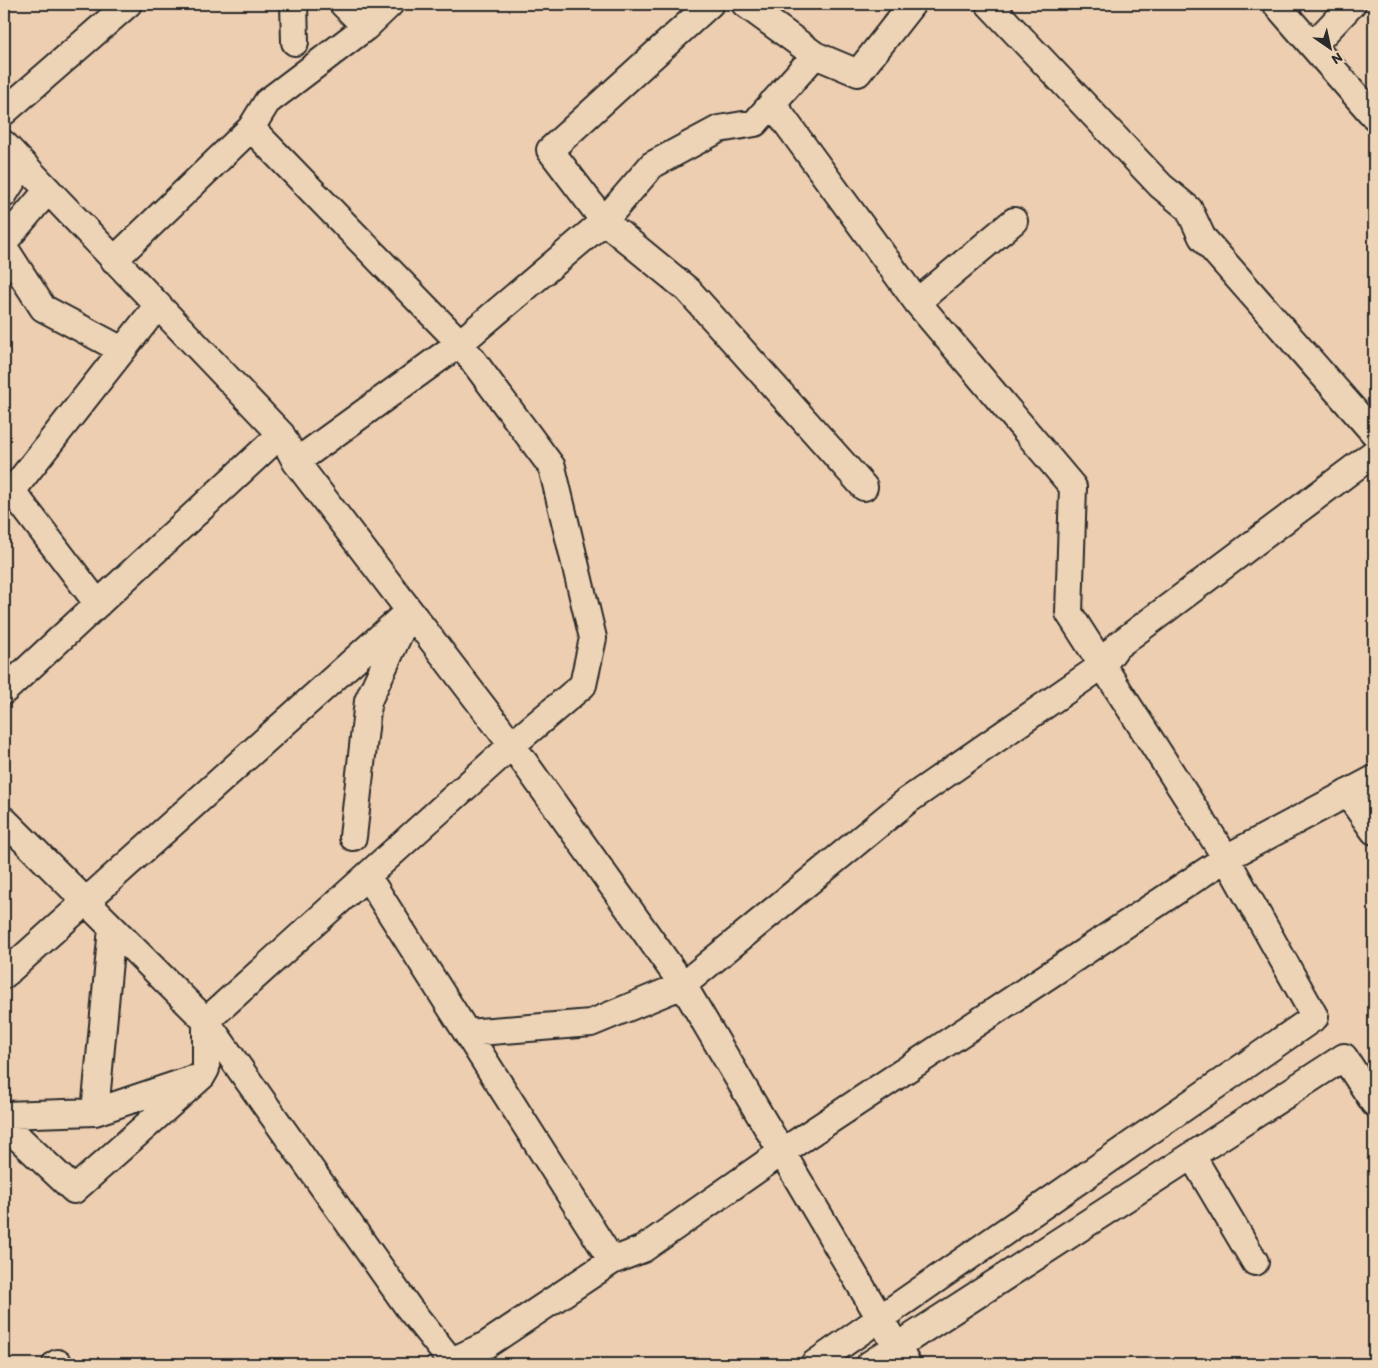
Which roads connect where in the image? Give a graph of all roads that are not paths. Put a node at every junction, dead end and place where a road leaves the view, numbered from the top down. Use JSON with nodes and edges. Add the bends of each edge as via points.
{"nodes":[{"id":1,"x":128,"y":4,"type":"edge"},
{"id":2,"x":294,"y":4,"type":"edge"},
{"id":3,"x":344,"y":4,"type":"edge"},
{"id":4,"x":390,"y":4,"type":"edge"},
{"id":5,"x":710,"y":4,"type":"edge"},
{"id":6,"x":745,"y":4,"type":"edge"},
{"id":7,"x":912,"y":4,"type":"edge"},
{"id":8,"x":989,"y":4,"type":"edge"},
{"id":9,"x":1276,"y":4,"type":"edge"},
{"id":10,"x":1352,"y":4,"type":"edge"},
{"id":11,"x":366,"y":27,"type":"junction"},
{"id":12,"x":295,"y":42,"type":"dead end"},
{"id":13,"x":1313,"y":45,"type":"junction"},
{"id":14,"x":815,"y":55,"type":"junction"},
{"id":15,"x":772,"y":103,"type":"junction"},
{"id":16,"x":4,"y":112,"type":"edge"},
{"id":17,"x":1374,"y":116,"type":"edge"},
{"id":18,"x":251,"y":128,"type":"junction"},
{"id":19,"x":4,"y":144,"type":"edge"},
{"id":20,"x":23,"y":164,"type":"junction"},
{"id":21,"x":48,"y":190,"type":"junction"},
{"id":22,"x":4,"y":194,"type":"edge"},
{"id":23,"x":1014,"y":220,"type":"dead end"},
{"id":24,"x":604,"y":221,"type":"junction"},
{"id":25,"x":4,"y":242,"type":"edge"},
{"id":26,"x":4,"y":247,"type":"edge"},
{"id":27,"x":114,"y":260,"type":"junction"},
{"id":28,"x":917,"y":302,"type":"junction"},
{"id":29,"x":158,"y":305,"type":"junction"},
{"id":30,"x":460,"y":343,"type":"junction"},
{"id":31,"x":122,"y":350,"type":"junction"},
{"id":32,"x":1374,"y":433,"type":"edge"},
{"id":33,"x":281,"y":434,"type":"junction"},
{"id":34,"x":1374,"y":453,"type":"edge"},
{"id":35,"x":296,"y":462,"type":"junction"},
{"id":36,"x":864,"y":487,"type":"dead end"},
{"id":37,"x":8,"y":494,"type":"edge"},
{"id":38,"x":98,"y":604,"type":"junction"},
{"id":39,"x":409,"y":611,"type":"junction"},
{"id":40,"x":1103,"y":666,"type":"junction"},
{"id":41,"x":4,"y":691,"type":"edge"},
{"id":42,"x":512,"y":745,"type":"junction"},
{"id":43,"x":1374,"y":779,"type":"edge"},
{"id":44,"x":1347,"y":793,"type":"junction"},
{"id":45,"x":4,"y":820,"type":"edge"},
{"id":46,"x":1374,"y":831,"type":"edge"},
{"id":47,"x":353,"y":837,"type":"dead end"},
{"id":48,"x":1226,"y":858,"type":"junction"},
{"id":49,"x":367,"y":876,"type":"junction"},
{"id":50,"x":86,"y":902,"type":"junction"},
{"id":51,"x":112,"y":928,"type":"junction"},
{"id":52,"x":4,"y":975,"type":"edge"},
{"id":53,"x":683,"y":985,"type":"junction"},
{"id":54,"x":206,"y":1021,"type":"junction"},
{"id":55,"x":467,"y":1033,"type":"junction"},
{"id":56,"x":202,"y":1076,"type":"junction"},
{"id":57,"x":1374,"y":1103,"type":"edge"},
{"id":58,"x":95,"y":1112,"type":"junction"},
{"id":59,"x":4,"y":1115,"type":"edge"},
{"id":60,"x":4,"y":1124,"type":"edge"},
{"id":61,"x":782,"y":1152,"type":"junction"},
{"id":62,"x":1192,"y":1156,"type":"junction"},
{"id":63,"x":612,"y":1261,"type":"junction"},
{"id":64,"x":1255,"y":1262,"type":"dead end"},
{"id":65,"x":881,"y":1319,"type":"junction"},
{"id":66,"x":902,"y":1356,"type":"edge"},
{"id":67,"x":814,"y":1364,"type":"edge"},
{"id":68,"x":870,"y":1364,"type":"edge"}],
"edges":[{"from":1,"to":16,"type":"street"},
{"from":2,"to":12,"type":"street"},
{"from":3,"to":11,"type":"street"},
{"from":4,"to":11,"type":"street"},
{"from":5,"to":24,"type":"street","via":[[550,150]]},
{"from":6,"to":14,"type":"street"},
{"from":7,"to":14,"type":"street","via":[[858,73]]},
{"from":8,"to":32,"type":"street","via":[[1161,186],[1189,209],[1202,237]]},
{"from":9,"to":13,"type":"street"},
{"from":10,"to":13,"type":"street"},
{"from":11,"to":18,"type":"street","via":[[267,102]]},
{"from":13,"to":17,"type":"street"},
{"from":14,"to":15,"type":"street"},
{"from":15,"to":24,"type":"street","via":[[755,122],[719,129],[652,165]]},
{"from":15,"to":28,"type":"street"},
{"from":18,"to":27,"type":"street"},
{"from":18,"to":30,"type":"street"},
{"from":19,"to":20,"type":"street"},
{"from":20,"to":21,"type":"street"},
{"from":20,"to":22,"type":"street"},
{"from":21,"to":25,"type":"street"},
{"from":21,"to":27,"type":"street"},
{"from":23,"to":28,"type":"street"},
{"from":24,"to":30,"type":"street"},
{"from":24,"to":36,"type":"street","via":[[688,290]]},
{"from":26,"to":31,"type":"street","via":[[43,308]]},
{"from":27,"to":29,"type":"street"},
{"from":28,"to":40,"type":"street","via":[[1073,487],[1068,613]]},
{"from":29,"to":31,"type":"street"},
{"from":29,"to":33,"type":"street"},
{"from":30,"to":35,"type":"street"},
{"from":30,"to":42,"type":"street","via":[[552,467],[593,638],[583,685]]},
{"from":31,"to":37,"type":"street"},
{"from":33,"to":35,"type":"street"},
{"from":33,"to":38,"type":"street"},
{"from":34,"to":40,"type":"street","via":[[1117,646]]},
{"from":35,"to":39,"type":"street"},
{"from":37,"to":38,"type":"street"},
{"from":38,"to":41,"type":"street"},
{"from":39,"to":42,"type":"street"},
{"from":39,"to":47,"type":"street","via":[[368,701]]},
{"from":39,"to":50,"type":"street"},
{"from":40,"to":48,"type":"street"},
{"from":40,"to":53,"type":"street","via":[[907,800]]},
{"from":42,"to":49,"type":"street"},
{"from":42,"to":53,"type":"street"},
{"from":43,"to":44,"type":"street"},
{"from":44,"to":46,"type":"street"},
{"from":44,"to":48,"type":"street"},
{"from":45,"to":50,"type":"street"},
{"from":48,"to":61,"type":"street"},
{"from":48,"to":65,"type":"street","via":[[1315,1017]]},
{"from":49,"to":54,"type":"street"},
{"from":49,"to":55,"type":"street"},
{"from":50,"to":51,"type":"street"},
{"from":50,"to":52,"type":"street"},
{"from":51,"to":54,"type":"street"},
{"from":51,"to":58,"type":"street"},
{"from":53,"to":55,"type":"street","via":[[591,1023]]},
{"from":53,"to":61,"type":"street"},
{"from":54,"to":56,"type":"street","via":[[206,1069]]},
{"from":54,"to":63,"type":"street","via":[[408,1307],[447,1356],[458,1358],[486,1345]]},
{"from":55,"to":63,"type":"street"},
{"from":56,"to":58,"type":"street"},
{"from":56,"to":60,"type":"street","via":[[74,1190]]},
{"from":57,"to":62,"type":"street","via":[[1344,1058]]},
{"from":58,"to":59,"type":"street"},
{"from":61,"to":63,"type":"street","via":[[643,1248]]},
{"from":61,"to":65,"type":"street"},
{"from":62,"to":64,"type":"street"},
{"from":62,"to":66,"type":"street"},
{"from":65,"to":66,"type":"street"},
{"from":65,"to":67,"type":"street"},
{"from":66,"to":68,"type":"street"}]}
